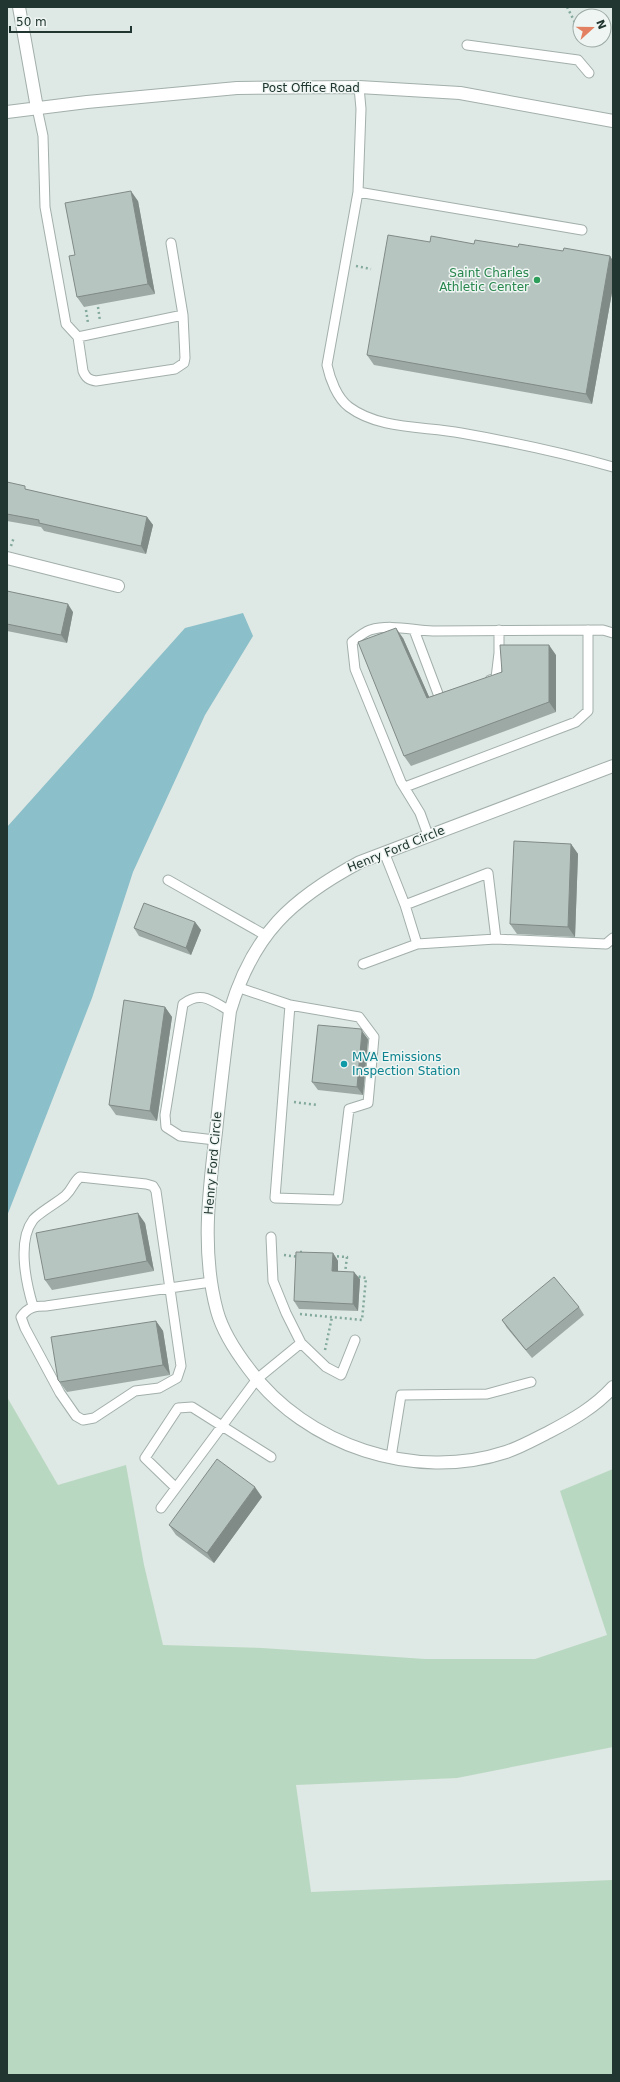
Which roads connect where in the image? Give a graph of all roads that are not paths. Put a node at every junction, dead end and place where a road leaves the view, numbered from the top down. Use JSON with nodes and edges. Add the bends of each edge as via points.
{"nodes":[{"id":1,"x":19,"y":7,"type":"edge"},
{"id":2,"x":468,"y":45,"type":"dead end"},
{"id":3,"x":590,"y":73,"type":"dead end"},
{"id":4,"x":359,"y":87,"type":"junction"},
{"id":5,"x":37,"y":108,"type":"junction"},
{"id":6,"x":7,"y":112,"type":"edge"},
{"id":7,"x":613,"y":121,"type":"edge"},
{"id":8,"x":358,"y":192,"type":"junction"},
{"id":9,"x":582,"y":230,"type":"dead end"},
{"id":10,"x":171,"y":244,"type":"dead end"},
{"id":11,"x":183,"y":315,"type":"junction"},
{"id":12,"x":78,"y":337,"type":"junction"},
{"id":13,"x":613,"y":467,"type":"edge"},
{"id":14,"x":7,"y":558,"type":"edge"},
{"id":15,"x":118,"y":586,"type":"dead end"},
{"id":16,"x":414,"y":630,"type":"junction"},
{"id":17,"x":499,"y":630,"type":"junction"},
{"id":18,"x":588,"y":630,"type":"junction"},
{"id":19,"x":613,"y":634,"type":"edge"},
{"id":20,"x":482,"y":683,"type":"edge"},
{"id":21,"x":454,"y":694,"type":"edge"},
{"id":22,"x":613,"y":766,"type":"edge"},
{"id":23,"x":405,"y":787,"type":"junction"},
{"id":24,"x":428,"y":835,"type":"junction"},
{"id":25,"x":384,"y":852,"type":"junction"},
{"id":26,"x":168,"y":880,"type":"dead end"},
{"id":27,"x":405,"y":905,"type":"junction"},
{"id":28,"x":265,"y":935,"type":"junction"},
{"id":29,"x":613,"y":938,"type":"edge"},
{"id":30,"x":496,"y":939,"type":"junction"},
{"id":31,"x":417,"y":944,"type":"junction"},
{"id":32,"x":363,"y":964,"type":"dead end"},
{"id":33,"x":237,"y":987,"type":"junction"},
{"id":34,"x":290,"y":1005,"type":"junction"},
{"id":35,"x":230,"y":1010,"type":"junction"},
{"id":36,"x":214,"y":1140,"type":"junction"},
{"id":37,"x":271,"y":1237,"type":"dead end"},
{"id":38,"x":212,"y":1282,"type":"junction"},
{"id":39,"x":169,"y":1288,"type":"junction"},
{"id":40,"x":33,"y":1306,"type":"junction"},
{"id":41,"x":355,"y":1340,"type":"dead end"},
{"id":42,"x":301,"y":1343,"type":"junction"},
{"id":43,"x":257,"y":1379,"type":"junction"},
{"id":44,"x":531,"y":1382,"type":"dead end"},
{"id":45,"x":613,"y":1387,"type":"edge"},
{"id":46,"x":223,"y":1426,"type":"junction"},
{"id":47,"x":271,"y":1457,"type":"dead end"},
{"id":48,"x":391,"y":1457,"type":"junction"},
{"id":49,"x":176,"y":1488,"type":"junction"},
{"id":50,"x":161,"y":1508,"type":"dead end"}],
"edges":[{"from":1,"to":5,"type":"street"},
{"from":2,"to":3,"type":"lane","via":[[578,60]]},
{"from":4,"to":5,"type":"street","name":"Post Office Road","via":[[238,88]]},
{"from":4,"to":7,"type":"street","name":"Post Office Road","via":[[460,93]]},
{"from":4,"to":8,"type":"lane","via":[[361,109]]},
{"from":5,"to":6,"type":"street","name":"Post Office Road"},
{"from":5,"to":12,"type":"lane","via":[[43,136],[44,207],[66,324]]},
{"from":8,"to":9,"type":"lane"},
{"from":8,"to":13,"type":"lane","via":[[327,365],[329,376],[348,407],[374,420],[460,433]]},
{"from":10,"to":11,"type":"lane"},
{"from":11,"to":12,"type":"lane"},
{"from":11,"to":12,"type":"lane","via":[[185,358],[184,363],[175,369],[90,380],[83,371]]},
{"from":14,"to":15,"type":"street"},
{"from":16,"to":17,"type":"lane"},
{"from":16,"to":21,"type":"lane","via":[[440,699]]},
{"from":16,"to":23,"type":"lane","via":[[398,626],[369,630],[352,642],[355,669]]},
{"from":17,"to":18,"type":"lane"},
{"from":17,"to":20,"type":"lane","via":[[496,678]]},
{"from":18,"to":19,"type":"lane","via":[[603,630]]},
{"from":18,"to":23,"type":"lane","via":[[588,711],[576,722]]},
{"from":22,"to":24,"type":"street","name":"Henry Ford Circle"},
{"from":23,"to":24,"type":"lane","via":[[420,813]]},
{"from":24,"to":25,"type":"street","name":"Henry Ford Circle"},
{"from":25,"to":27,"type":"lane"},
{"from":25,"to":28,"type":"street","name":"Henry Ford Circle","via":[[329,878],[304,897]]},
{"from":26,"to":28,"type":"lane"},
{"from":27,"to":30,"type":"lane","via":[[488,873]]},
{"from":27,"to":31,"type":"lane"},
{"from":28,"to":33,"type":"street","name":"Henry Ford Circle"},
{"from":29,"to":30,"type":"lane","via":[[606,944]]},
{"from":30,"to":31,"type":"lane"},
{"from":31,"to":32,"type":"lane"},
{"from":33,"to":34,"type":"lane"},
{"from":33,"to":35,"type":"street","name":"Henry Ford Circle"},
{"from":34,"to":34,"type":"lane","via":[[275,1198],[338,1200],[349,1109],[368,1103],[374,1037],[359,1017]]},
{"from":35,"to":36,"type":"street","name":"Henry Ford Circle"},
{"from":35,"to":36,"type":"lane","via":[[203,997],[192,997],[183,1004],[165,1115],[166,1127],[180,1136]]},
{"from":36,"to":38,"type":"street","name":"Henry Ford Circle","via":[[207,1237]]},
{"from":37,"to":42,"type":"lane","via":[[273,1281]]},
{"from":38,"to":39,"type":"lane"},
{"from":38,"to":43,"type":"street","name":"Henry Ford Circle","via":[[223,1327],[238,1355]]},
{"from":39,"to":40,"type":"lane"},
{"from":39,"to":40,"type":"lane","via":[[156,1191],[153,1186],[80,1177],[75,1180],[72,1190],[33,1219],[25,1236],[26,1282]]},
{"from":39,"to":40,"type":"lane","via":[[181,1366],[178,1378],[159,1388],[135,1391],[94,1418],[83,1420],[76,1416],[60,1393],[25,1328],[21,1317],[25,1310]]},
{"from":41,"to":42,"type":"lane","via":[[341,1375],[326,1367]]},
{"from":42,"to":43,"type":"lane"},
{"from":43,"to":46,"type":"lane"},
{"from":43,"to":48,"type":"street","name":"Henry Ford Circle","via":[[278,1402],[334,1439]]},
{"from":44,"to":48,"type":"lane","via":[[487,1394],[401,1395]]},
{"from":45,"to":48,"type":"street","name":"Henry Ford Circle","via":[[584,1412],[532,1441],[506,1452],[454,1461],[426,1462]]},
{"from":46,"to":47,"type":"lane"},
{"from":46,"to":49,"type":"lane"},
{"from":46,"to":49,"type":"lane","via":[[192,1406],[178,1408],[145,1458]]},
{"from":49,"to":50,"type":"lane"}]}
